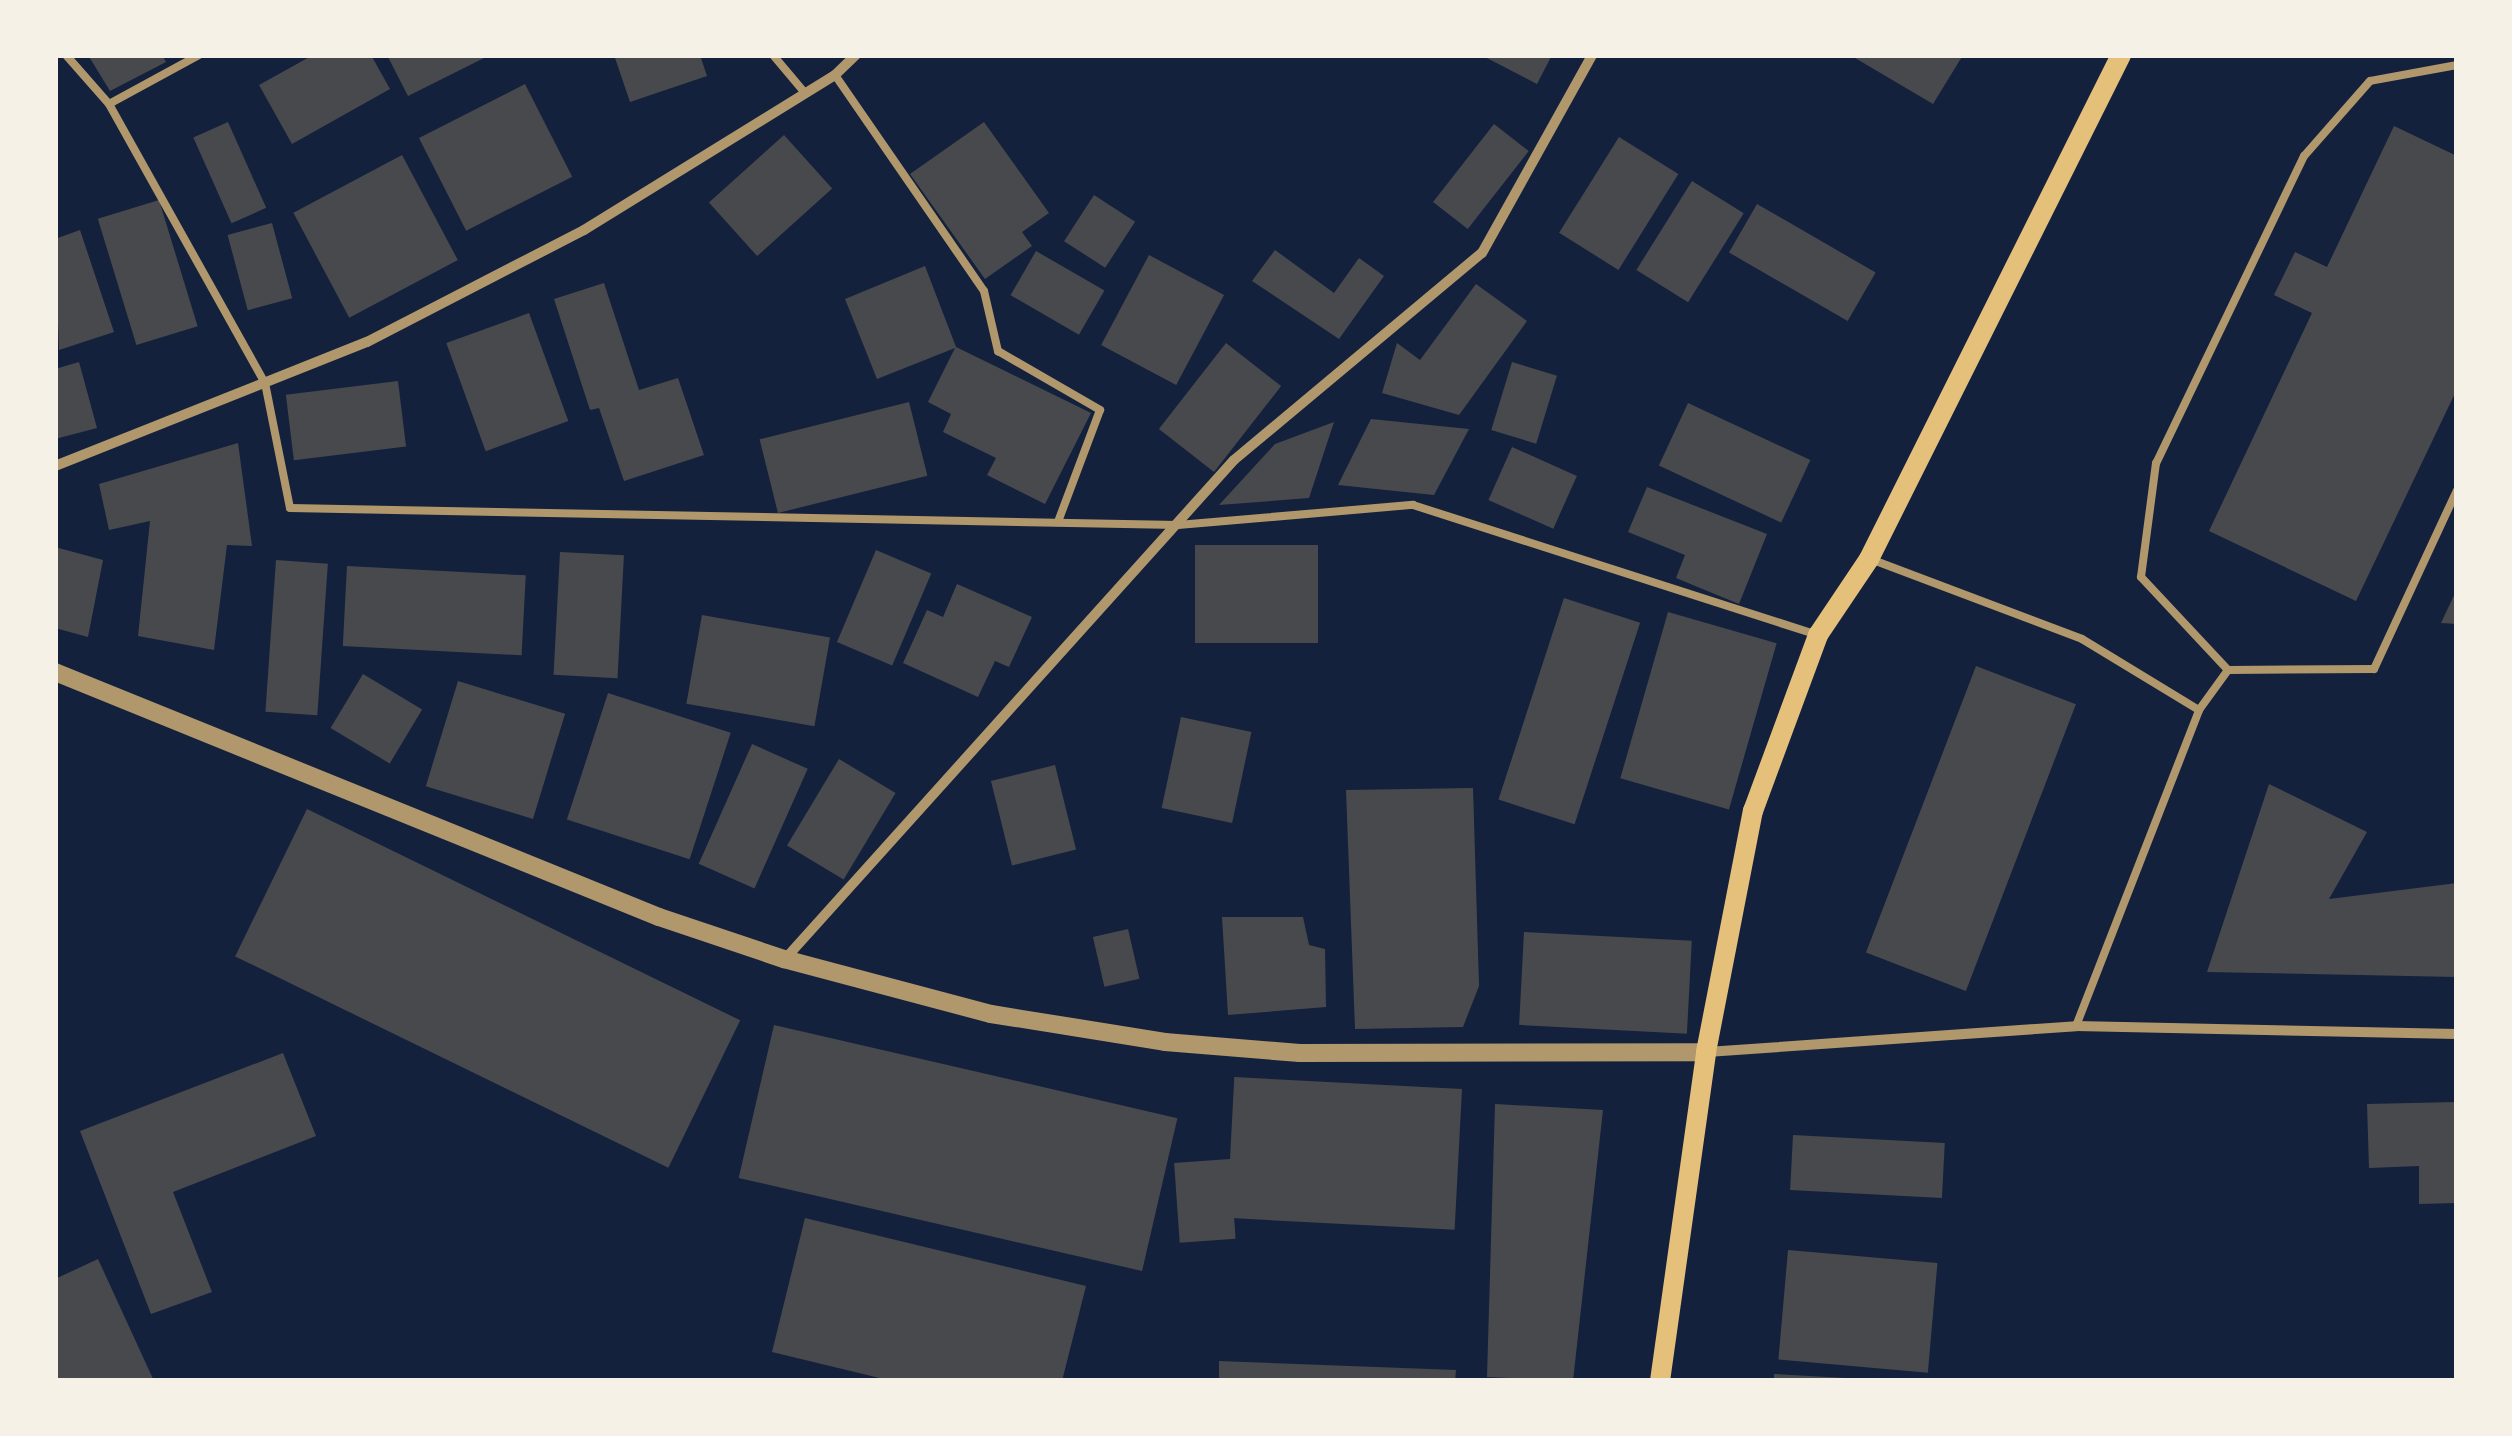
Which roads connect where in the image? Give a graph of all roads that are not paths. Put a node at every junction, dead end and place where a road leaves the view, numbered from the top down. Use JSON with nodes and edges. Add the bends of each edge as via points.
{"nodes":[{"id":1,"x":66,"y":55,"type":"edge"},
{"id":2,"x":199,"y":55,"type":"edge"},
{"id":3,"x":773,"y":55,"type":"edge"},
{"id":4,"x":856,"y":55,"type":"edge"},
{"id":5,"x":1592,"y":55,"type":"edge"},
{"id":6,"x":2121,"y":55,"type":"edge"},
{"id":7,"x":2457,"y":65,"type":"edge"},
{"id":8,"x":836,"y":75,"type":"junction"},
{"id":9,"x":805,"y":94,"type":"junction"},
{"id":10,"x":109,"y":104,"type":"junction"},
{"id":11,"x":265,"y":383,"type":"junction"},
{"id":12,"x":55,"y":466,"type":"edge"},
{"id":13,"x":2457,"y":490,"type":"edge"},
{"id":14,"x":1058,"y":522,"type":"junction"},
{"id":15,"x":1178,"y":525,"type":"junction"},
{"id":16,"x":1869,"y":558,"type":"junction"},
{"id":17,"x":1818,"y":635,"type":"junction"},
{"id":18,"x":2228,"y":670,"type":"junction"},
{"id":19,"x":55,"y":672,"type":"edge"},
{"id":20,"x":2199,"y":710,"type":"junction"},
{"id":21,"x":784,"y":960,"type":"junction"},
{"id":22,"x":2076,"y":1026,"type":"junction"},
{"id":23,"x":2457,"y":1034,"type":"edge"},
{"id":24,"x":1706,"y":1052,"type":"junction"},
{"id":25,"x":1660,"y":1381,"type":"edge"}],
"edges":[{"from":1,"to":10,"type":"lane"},
{"from":2,"to":10,"type":"lane"},
{"from":3,"to":9,"type":"lane"},
{"from":4,"to":8,"type":"street"},
{"from":5,"to":15,"type":"street","via":[[1482,253],[1234,460]]},
{"from":6,"to":16,"type":"main road"},
{"from":7,"to":18,"type":"lane","via":[[2370,81],[2304,156],[2156,462],[2141,577]]},
{"from":8,"to":9,"type":"street"},
{"from":8,"to":14,"type":"lane","via":[[984,291],[998,351],[1100,410]]},
{"from":9,"to":11,"type":"street","via":[[584,230],[367,342]]},
{"from":10,"to":11,"type":"lane"},
{"from":11,"to":12,"type":"street"},
{"from":11,"to":14,"type":"lane","via":[[290,508]]},
{"from":13,"to":18,"type":"lane","via":[[2374,669]]},
{"from":14,"to":15,"type":"lane"},
{"from":15,"to":17,"type":"lane","via":[[1412,505]]},
{"from":15,"to":21,"type":"street"},
{"from":16,"to":17,"type":"main road"},
{"from":16,"to":20,"type":"lane","via":[[2082,639]]},
{"from":17,"to":24,"type":"main road","via":[[1753,811]]},
{"from":18,"to":20,"type":"lane"},
{"from":19,"to":21,"type":"street","via":[[659,917]]},
{"from":20,"to":22,"type":"lane"},
{"from":21,"to":24,"type":"street","via":[[990,1014],[1165,1042],[1300,1053]]},
{"from":22,"to":23,"type":"street"},
{"from":22,"to":24,"type":"street"},
{"from":24,"to":25,"type":"main road"}]}
